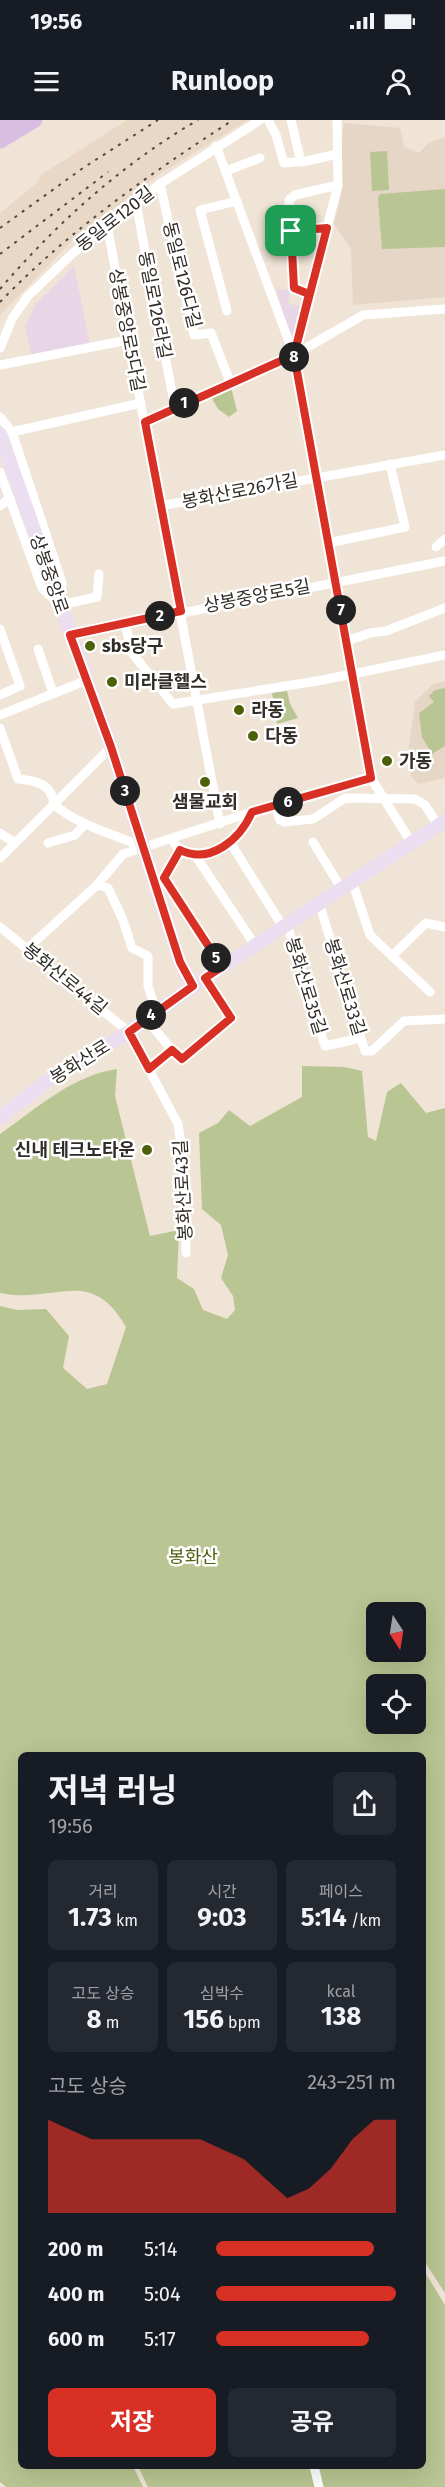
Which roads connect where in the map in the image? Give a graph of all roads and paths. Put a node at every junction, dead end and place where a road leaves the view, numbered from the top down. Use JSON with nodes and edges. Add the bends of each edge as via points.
{"nodes":[{"id":1,"x":13,"y":120,"type":"edge"},
{"id":2,"x":34,"y":120,"type":"edge"},
{"id":3,"x":260,"y":120,"type":"edge"},
{"id":4,"x":268,"y":120,"type":"edge"},
{"id":5,"x":291,"y":120,"type":"edge"},
{"id":6,"x":337,"y":120,"type":"edge"},
{"id":7,"x":0,"y":128,"type":"edge"},
{"id":8,"x":0,"y":141,"type":"edge"},
{"id":9,"x":216,"y":146,"type":"junction"},
{"id":10,"x":337,"y":154,"type":"junction"},
{"id":11,"x":260,"y":158,"type":"dead end"},
{"id":12,"x":301,"y":162,"type":"junction"},
{"id":13,"x":226,"y":171,"type":"junction"},
{"id":14,"x":160,"y":184,"type":"junction"},
{"id":15,"x":338,"y":185,"type":"junction"},
{"id":16,"x":237,"y":201,"type":"junction"},
{"id":17,"x":136,"y":203,"type":"junction"},
{"id":18,"x":107,"y":225,"type":"junction"},
{"id":19,"x":327,"y":228,"type":"junction"},
{"id":20,"x":291,"y":231,"type":"junction"},
{"id":21,"x":309,"y":294,"type":"junction"},
{"id":22,"x":445,"y":309,"type":"edge"},
{"id":23,"x":228,"y":311,"type":"dead end"},
{"id":24,"x":128,"y":340,"type":"junction"},
{"id":25,"x":0,"y":348,"type":"edge"},
{"id":26,"x":294,"y":355,"type":"junction"},
{"id":27,"x":0,"y":365,"type":"edge"},
{"id":28,"x":230,"y":382,"type":"junction"},
{"id":29,"x":141,"y":403,"type":"junction"},
{"id":30,"x":175,"y":408,"type":"junction"},
{"id":31,"x":0,"y":417,"type":"edge"},
{"id":32,"x":145,"y":422,"type":"junction"},
{"id":33,"x":4,"y":429,"type":"edge"},
{"id":34,"x":445,"y":455,"type":"edge"},
{"id":35,"x":390,"y":464,"type":"junction"},
{"id":36,"x":0,"y":472,"type":"edge"},
{"id":37,"x":318,"y":477,"type":"junction"},
{"id":38,"x":10,"y":498,"type":"junction"},
{"id":39,"x":0,"y":506,"type":"edge"},
{"id":40,"x":160,"y":506,"type":"junction"},
{"id":41,"x":445,"y":539,"type":"edge"},
{"id":42,"x":328,"y":543,"type":"junction"},
{"id":43,"x":436,"y":547,"type":"dead end"},
{"id":44,"x":445,"y":561,"type":"edge"},
{"id":45,"x":99,"y":574,"type":"dead end"},
{"id":46,"x":336,"y":581,"type":"junction"},
{"id":47,"x":60,"y":605,"type":"junction"},
{"id":48,"x":445,"y":608,"type":"edge"},
{"id":49,"x":181,"y":611,"type":"junction"},
{"id":50,"x":125,"y":623,"type":"junction"},
{"id":51,"x":0,"y":629,"type":"edge"},
{"id":52,"x":70,"y":635,"type":"junction"},
{"id":53,"x":347,"y":641,"type":"junction"},
{"id":54,"x":38,"y":649,"type":"dead end"},
{"id":55,"x":4,"y":655,"type":"edge"},
{"id":56,"x":445,"y":655,"type":"edge"},
{"id":57,"x":352,"y":674,"type":"junction"},
{"id":58,"x":87,"y":680,"type":"junction"},
{"id":59,"x":53,"y":693,"type":"junction"},
{"id":60,"x":0,"y":695,"type":"edge"},
{"id":61,"x":198,"y":701,"type":"junction"},
{"id":62,"x":0,"y":715,"type":"edge"},
{"id":63,"x":0,"y":728,"type":"edge"},
{"id":64,"x":111,"y":747,"type":"junction"},
{"id":65,"x":371,"y":778,"type":"junction"},
{"id":66,"x":385,"y":801,"type":"junction"},
{"id":67,"x":54,"y":804,"type":"junction"},
{"id":68,"x":275,"y":806,"type":"junction"},
{"id":69,"x":252,"y":812,"type":"junction"},
{"id":70,"x":441,"y":823,"type":"edge"},
{"id":71,"x":220,"y":824,"type":"junction"},
{"id":72,"x":84,"y":825,"type":"junction"},
{"id":73,"x":0,"y":833,"type":"edge"},
{"id":74,"x":172,"y":839,"type":"junction"},
{"id":75,"x":313,"y":842,"type":"dead end"},
{"id":76,"x":411,"y":842,"type":"junction"},
{"id":77,"x":15,"y":843,"type":"junction"},
{"id":78,"x":48,"y":843,"type":"dead end"},
{"id":79,"x":230,"y":843,"type":"junction"},
{"id":80,"x":143,"y":847,"type":"junction"},
{"id":81,"x":180,"y":850,"type":"junction"},
{"id":82,"x":195,"y":855,"type":"junction"},
{"id":83,"x":0,"y":858,"type":"edge"},
{"id":84,"x":159,"y":881,"type":"junction"},
{"id":85,"x":97,"y":885,"type":"junction"},
{"id":86,"x":347,"y":885,"type":"junction"},
{"id":87,"x":319,"y":903,"type":"junction"},
{"id":88,"x":285,"y":925,"type":"junction"},
{"id":89,"x":0,"y":927,"type":"edge"},
{"id":90,"x":445,"y":927,"type":"edge"},
{"id":91,"x":255,"y":945,"type":"junction"},
{"id":92,"x":28,"y":948,"type":"junction"},
{"id":93,"x":392,"y":957,"type":"junction"},
{"id":94,"x":222,"y":967,"type":"junction"},
{"id":95,"x":205,"y":978,"type":"junction"},
{"id":96,"x":193,"y":986,"type":"junction"},
{"id":97,"x":430,"y":992,"type":"dead end"},
{"id":98,"x":151,"y":1015,"type":"junction"},
{"id":99,"x":445,"y":1019,"type":"edge"},
{"id":100,"x":129,"y":1032,"type":"junction"},
{"id":101,"x":361,"y":1038,"type":"junction"},
{"id":102,"x":172,"y":1051,"type":"junction"},
{"id":103,"x":149,"y":1069,"type":"junction"},
{"id":104,"x":0,"y":1118,"type":"edge"},
{"id":105,"x":186,"y":1254,"type":"dead end"},
{"id":106,"x":315,"y":2469,"type":"edge"},
{"id":107,"x":319,"y":2487,"type":"edge"}],
"edges":[{"from":1,"to":7,"type":"main road"},
{"from":2,"to":8,"type":"main road"},
{"from":3,"to":9,"type":"street","name":"동일로120길"},
{"from":4,"to":12,"type":"street","via":[[284,163]]},
{"from":5,"to":12,"type":"street"},
{"from":6,"to":10,"type":"street"},
{"from":9,"to":13,"type":"street"},
{"from":9,"to":14,"type":"street","name":"동일로120길"},
{"from":10,"to":12,"type":"street"},
{"from":10,"to":15,"type":"street"},
{"from":11,"to":13,"type":"street"},
{"from":13,"to":16,"type":"street"},
{"from":14,"to":17,"type":"street","name":"동일로120길"},
{"from":14,"to":28,"type":"street","name":"동일로126다길","via":[[194,335],[211,333]]},
{"from":15,"to":19,"type":"street"},
{"from":15,"to":20,"type":"street","via":[[291,197],[284,207]]},
{"from":16,"to":23,"type":"street","via":[[200,210]]},
{"from":16,"to":26,"type":"street"},
{"from":17,"to":18,"type":"street","name":"동일로120길"},
{"from":17,"to":30,"type":"street","name":"동일로126라길"},
{"from":18,"to":24,"type":"street","name":"상봉중앙로5다길"},
{"from":18,"to":25,"type":"street","name":"동일로120길","via":[[27,297]]},
{"from":19,"to":20,"type":"street"},
{"from":19,"to":21,"type":"street"},
{"from":20,"to":21,"type":"street","via":[[294,288]]},
{"from":21,"to":26,"type":"street"},
{"from":22,"to":26,"type":"street","via":[[363,315]]},
{"from":24,"to":27,"type":"street"},
{"from":24,"to":29,"type":"street","name":"상봉중앙로5다길"},
{"from":26,"to":28,"type":"street"},
{"from":26,"to":37,"type":"street"},
{"from":28,"to":30,"type":"street"},
{"from":29,"to":32,"type":"street","name":"상봉중앙로5다길"},
{"from":29,"to":33,"type":"street"},
{"from":30,"to":32,"type":"street"},
{"from":31,"to":33,"type":"street"},
{"from":32,"to":40,"type":"street","name":"상봉중앙로5다길"},
{"from":33,"to":47,"type":"main road","name":"상봉중앙로"},
{"from":34,"to":35,"type":"street","name":"봉화산로26가길"},
{"from":35,"to":37,"type":"street","name":"봉화산로26가길"},
{"from":35,"to":42,"type":"street","via":[[405,527]]},
{"from":36,"to":38,"type":"street"},
{"from":37,"to":40,"type":"street","name":"봉화산로26가길"},
{"from":37,"to":42,"type":"street"},
{"from":38,"to":39,"type":"street"},
{"from":38,"to":47,"type":"street","via":[[42,588]]},
{"from":40,"to":49,"type":"street","name":"상봉중앙로5다길"},
{"from":41,"to":43,"type":"street"},
{"from":42,"to":46,"type":"street"},
{"from":44,"to":46,"type":"street","name":"상봉중앙로5길"},
{"from":45,"to":47,"type":"street","via":[[97,597]]},
{"from":46,"to":49,"type":"street","name":"상봉중앙로5길"},
{"from":46,"to":53,"type":"street"},
{"from":47,"to":52,"type":"main road","name":"상봉중앙로"},
{"from":48,"to":53,"type":"street"},
{"from":49,"to":50,"type":"street","name":"상봉중앙로5길"},
{"from":49,"to":61,"type":"street","name":"상봉중앙로5다길"},
{"from":50,"to":52,"type":"street","name":"상봉중앙로5길"},
{"from":50,"to":61,"type":"street","via":[[131,651],[170,702]]},
{"from":51,"to":55,"type":"street"},
{"from":52,"to":58,"type":"main road","name":"상봉중앙로"},
{"from":53,"to":57,"type":"street"},
{"from":54,"to":59,"type":"street"},
{"from":55,"to":60,"type":"street","via":[[20,686]]},
{"from":56,"to":57,"type":"street"},
{"from":57,"to":61,"type":"street"},
{"from":57,"to":65,"type":"street"},
{"from":58,"to":59,"type":"street"},
{"from":58,"to":64,"type":"main road","name":"상봉중앙로"},
{"from":59,"to":62,"type":"street"},
{"from":61,"to":71,"type":"street","name":"상봉중앙로5다길"},
{"from":63,"to":67,"type":"street","via":[[17,778],[44,787]]},
{"from":64,"to":67,"type":"street"},
{"from":64,"to":80,"type":"main road","name":"상봉중앙로"},
{"from":65,"to":66,"type":"street"},
{"from":65,"to":68,"type":"street"},
{"from":66,"to":68,"type":"street","via":[[345,798],[308,821],[282,822]]},
{"from":66,"to":70,"type":"street","name":"봉화산로","via":[[419,800]]},
{"from":66,"to":76,"type":"street"},
{"from":67,"to":72,"type":"street"},
{"from":67,"to":77,"type":"street"},
{"from":68,"to":69,"type":"street"},
{"from":69,"to":71,"type":"street"},
{"from":69,"to":79,"type":"street","via":[[243,831]]},
{"from":70,"to":76,"type":"main road","name":"봉화산로"},
{"from":71,"to":74,"type":"street"},
{"from":72,"to":78,"type":"street","via":[[75,835]]},
{"from":72,"to":80,"type":"street"},
{"from":73,"to":77,"type":"street"},
{"from":74,"to":80,"type":"street"},
{"from":74,"to":81,"type":"street"},
{"from":75,"to":86,"type":"street"},
{"from":76,"to":86,"type":"main road","name":"봉화산로"},
{"from":77,"to":83,"type":"street"},
{"from":79,"to":82,"type":"street"},
{"from":79,"to":88,"type":"street"},
{"from":80,"to":84,"type":"main road","name":"상봉중앙로"},
{"from":80,"to":85,"type":"street","via":[[123,854]]},
{"from":81,"to":82,"type":"street"},
{"from":81,"to":84,"type":"street"},
{"from":82,"to":91,"type":"street"},
{"from":84,"to":94,"type":"street"},
{"from":84,"to":96,"type":"main road","name":"상봉중앙로","via":[[180,962]]},
{"from":85,"to":92,"type":"street"},
{"from":85,"to":98,"type":"street","via":[[108,888],[132,948],[148,956]]},
{"from":86,"to":87,"type":"main road","name":"봉화산로"},
{"from":86,"to":93,"type":"street","via":[[366,929]]},
{"from":87,"to":88,"type":"main road","name":"봉화산로"},
{"from":87,"to":101,"type":"street","name":"봉화산로33길"},
{"from":88,"to":91,"type":"main road","name":"봉화산로"},
{"from":88,"to":101,"type":"street","name":"봉화산로35길","via":[[325,1046]]},
{"from":89,"to":92,"type":"street","name":"봉화산로44길"},
{"from":90,"to":93,"type":"street","via":[[426,923]]},
{"from":91,"to":94,"type":"main road","name":"봉화산로"},
{"from":92,"to":100,"type":"street","name":"봉화산로44길"},
{"from":93,"to":97,"type":"street"},
{"from":94,"to":95,"type":"main road","name":"봉화산로"},
{"from":95,"to":96,"type":"main road","name":"봉화산로"},
{"from":95,"to":102,"type":"street","via":[[231,1018],[181,1059]]},
{"from":96,"to":98,"type":"main road","name":"봉화산로"},
{"from":98,"to":100,"type":"main road","name":"봉화산로"},
{"from":98,"to":102,"type":"street"},
{"from":99,"to":101,"type":"street","name":"봉화산로33길","via":[[404,1021],[372,1051],[365,1051]]},
{"from":100,"to":103,"type":"street","name":"봉화산로43길"},
{"from":100,"to":104,"type":"main road","name":"봉화산로","via":[[50,1079]]},
{"from":102,"to":103,"type":"street"},
{"from":103,"to":105,"type":"street","name":"봉화산로43길","via":[[178,1124]]},
{"from":106,"to":107,"type":"street"}]}
